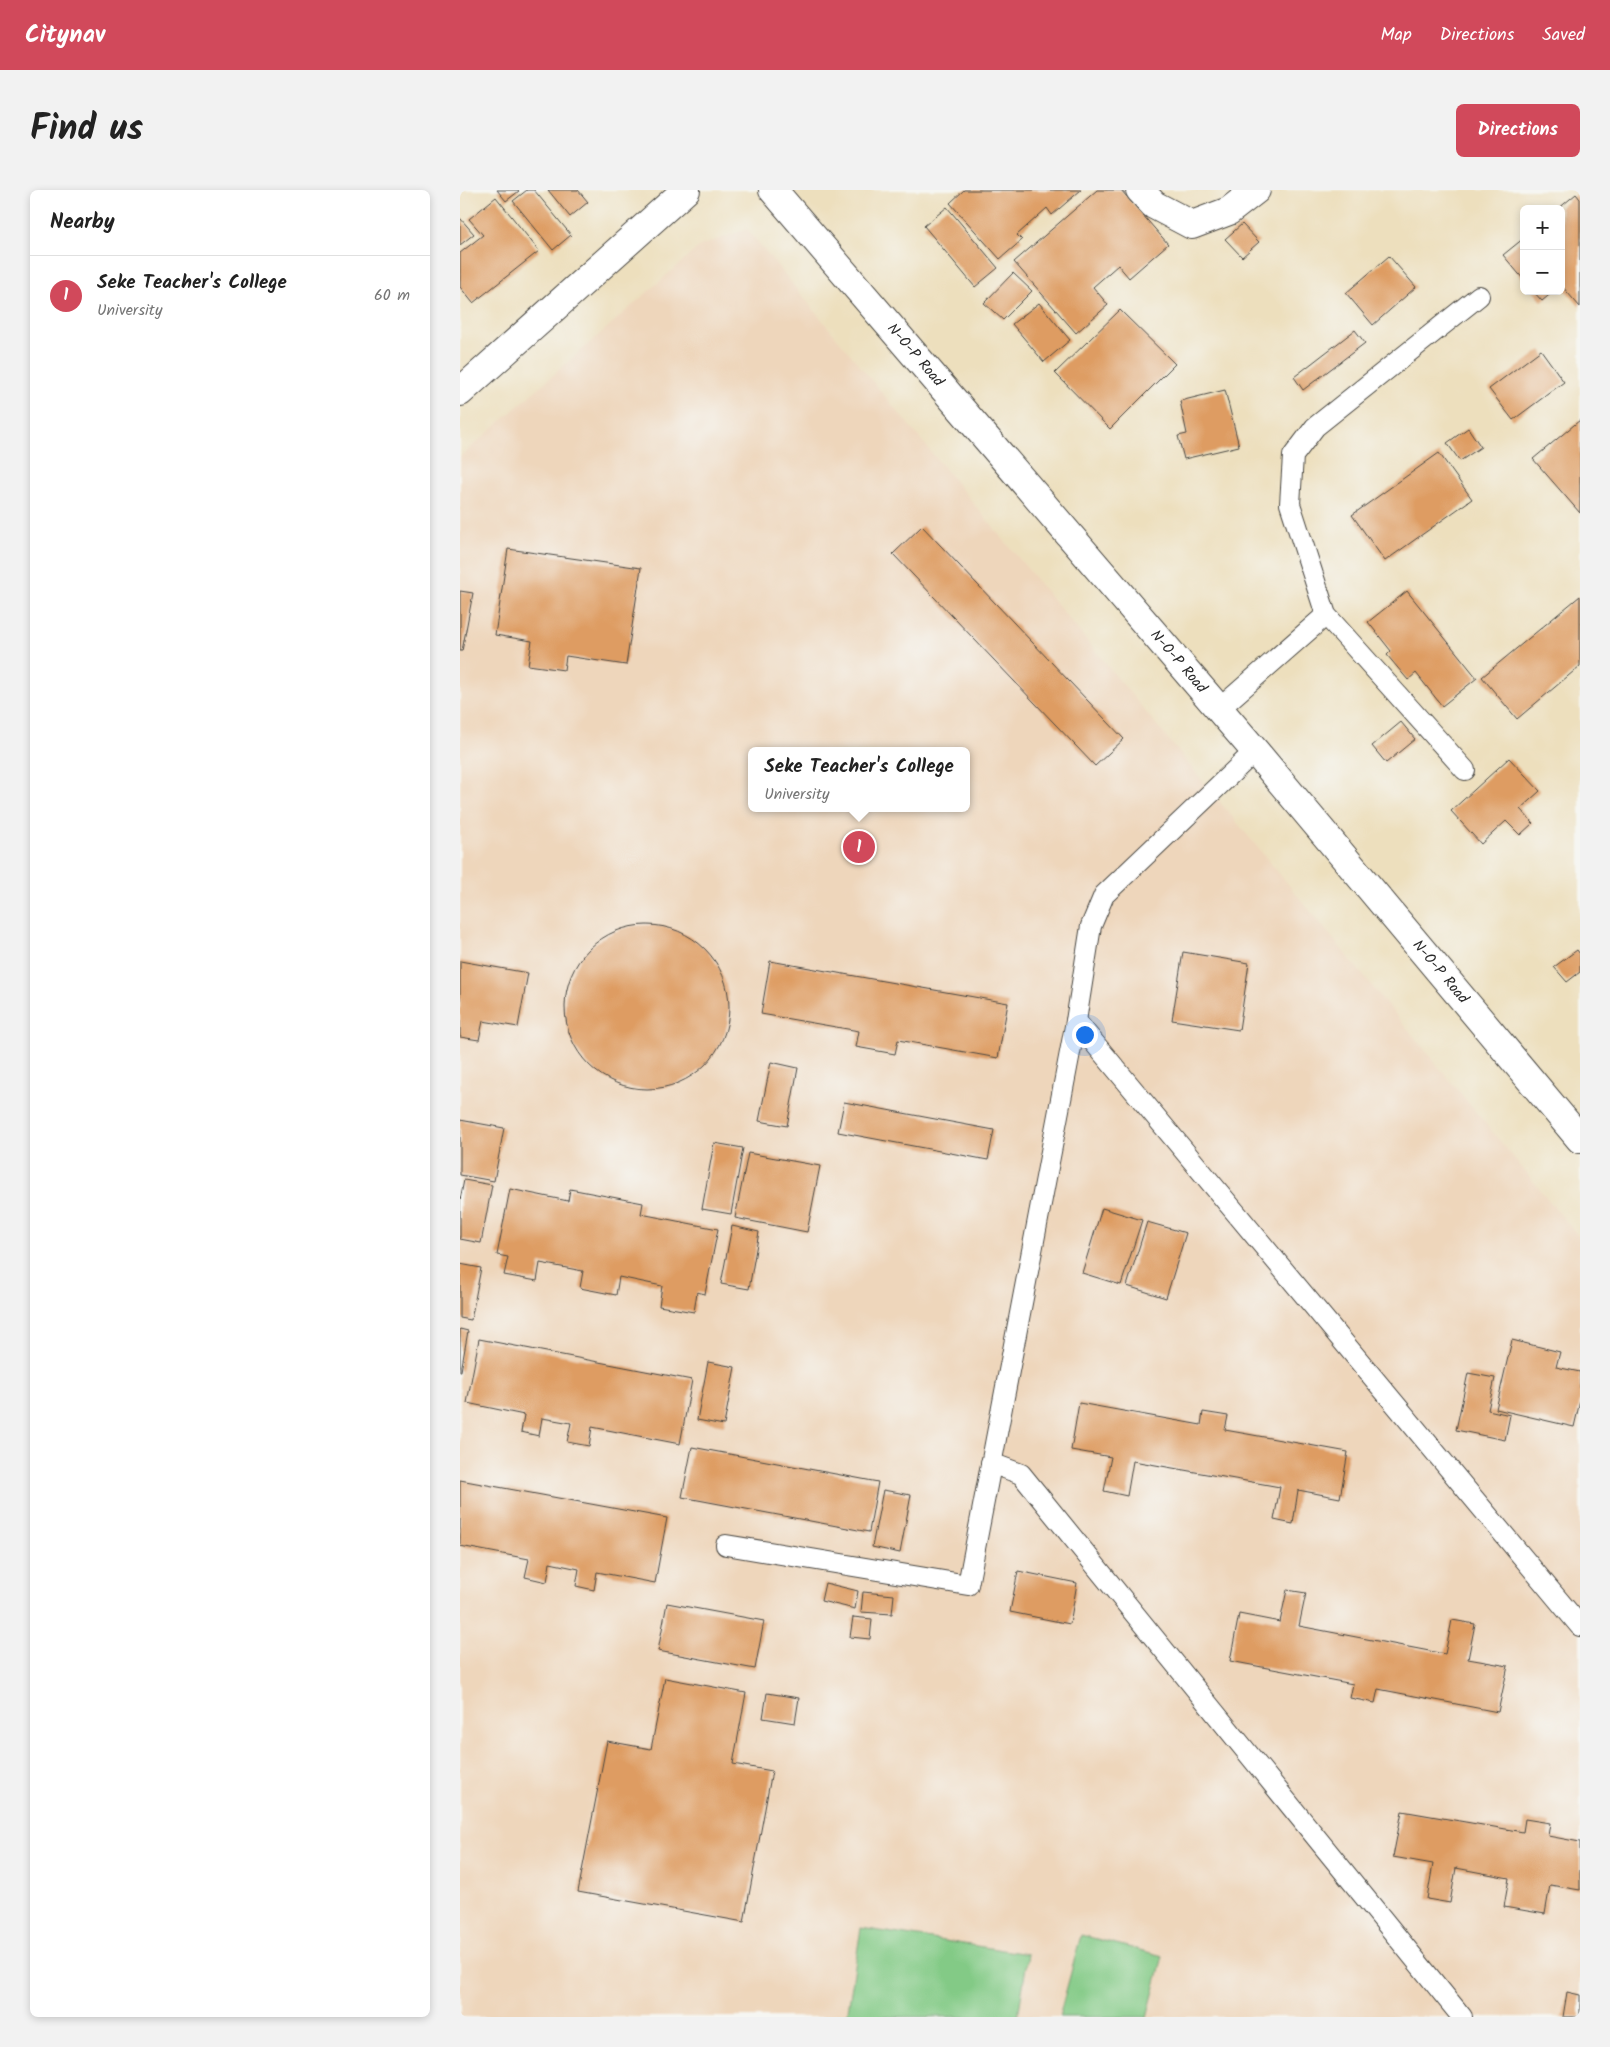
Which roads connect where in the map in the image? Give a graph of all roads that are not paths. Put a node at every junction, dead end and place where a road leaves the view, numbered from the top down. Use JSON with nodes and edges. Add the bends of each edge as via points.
{"nodes":[{"id":1,"x":686,"y":190,"type":"edge"},
{"id":2,"x":773,"y":190,"type":"edge"},
{"id":3,"x":1140,"y":190,"type":"edge"},
{"id":4,"x":1256,"y":190,"type":"edge"},
{"id":5,"x":1479,"y":296,"type":"dead end"},
{"id":6,"x":462,"y":387,"type":"edge"},
{"id":7,"x":1326,"y":615,"type":"junction"},
{"id":8,"x":1219,"y":709,"type":"junction"},
{"id":9,"x":1255,"y":751,"type":"junction"},
{"id":10,"x":1466,"y":770,"type":"dead end"},
{"id":11,"x":1076,"y":1020,"type":"junction"},
{"id":12,"x":1580,"y":1139,"type":"edge"},
{"id":13,"x":991,"y":1463,"type":"junction"},
{"id":14,"x":726,"y":1545,"type":"dead end"},
{"id":15,"x":1580,"y":1626,"type":"edge"},
{"id":16,"x":1462,"y":2017,"type":"edge"}],
"edges":[{"from":1,"to":6,"type":"street"},
{"from":2,"to":8,"type":"street","name":"N-O-P Road"},
{"from":3,"to":4,"type":"street","via":[[1154,205],[1192,225],[1230,211]]},
{"from":5,"to":7,"type":"lane","via":[[1315,427],[1293,456],[1290,504]]},
{"from":7,"to":8,"type":"lane"},
{"from":7,"to":10,"type":"lane"},
{"from":8,"to":9,"type":"street","name":"N-O-P Road"},
{"from":9,"to":11,"type":"lane","via":[[1104,895],[1091,926]]},
{"from":9,"to":12,"type":"street","name":"N-O-P Road"},
{"from":11,"to":13,"type":"lane"},
{"from":11,"to":15,"type":"lane"},
{"from":13,"to":14,"type":"lane","via":[[968,1585]]},
{"from":13,"to":16,"type":"lane","via":[[1021,1474]]}]}
